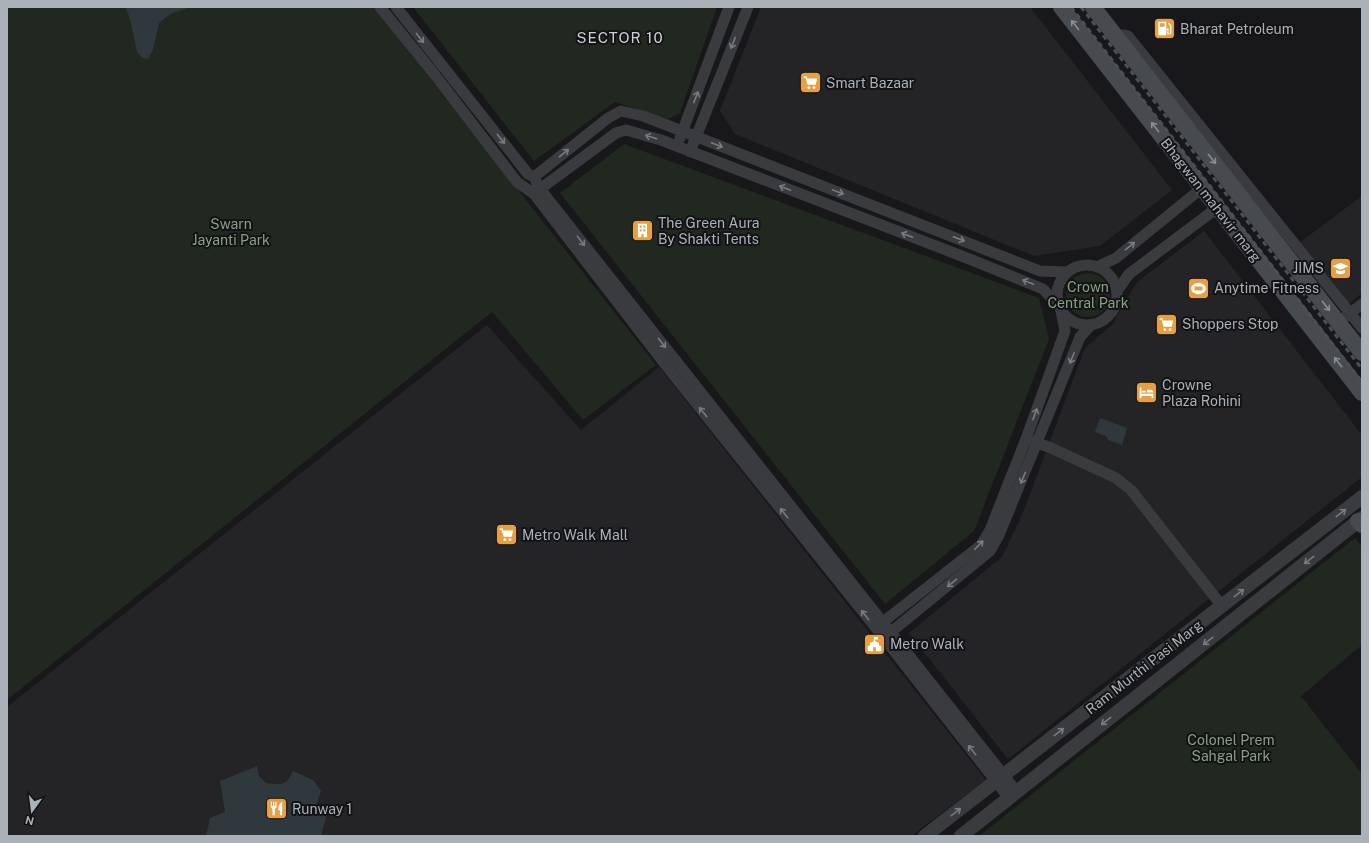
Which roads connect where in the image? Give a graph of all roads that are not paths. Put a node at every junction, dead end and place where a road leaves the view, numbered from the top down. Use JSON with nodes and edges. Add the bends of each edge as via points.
{"nodes":[{"id":1,"x":380,"y":7,"type":"edge"},
{"id":2,"x":396,"y":7,"type":"edge"},
{"id":3,"x":729,"y":7,"type":"edge"},
{"id":4,"x":748,"y":7,"type":"edge"},
{"id":5,"x":1061,"y":7,"type":"edge"},
{"id":6,"x":1093,"y":7,"type":"edge"},
{"id":7,"x":1118,"y":39,"type":"junction"},
{"id":8,"x":1138,"y":65,"type":"junction"},
{"id":9,"x":1119,"y":82,"type":"junction"},
{"id":10,"x":682,"y":132,"type":"junction"},
{"id":11,"x":696,"y":137,"type":"junction"},
{"id":12,"x":677,"y":146,"type":"junction"},
{"id":13,"x":690,"y":152,"type":"junction"},
{"id":14,"x":534,"y":177,"type":"junction"},
{"id":15,"x":525,"y":188,"type":"junction"},
{"id":16,"x":1202,"y":188,"type":"junction"},
{"id":17,"x":540,"y":189,"type":"junction"},
{"id":18,"x":1217,"y":208,"type":"junction"},
{"id":19,"x":1097,"y":266,"type":"junction"},
{"id":20,"x":1067,"y":272,"type":"junction"},
{"id":21,"x":1117,"y":291,"type":"junction"},
{"id":22,"x":1362,"y":304,"type":"edge"},
{"id":23,"x":1060,"y":308,"type":"junction"},
{"id":24,"x":1344,"y":317,"type":"junction"},
{"id":25,"x":1091,"y":325,"type":"junction"},
{"id":26,"x":1362,"y":328,"type":"edge"},
{"id":27,"x":1362,"y":353,"type":"edge"},
{"id":28,"x":1362,"y":393,"type":"edge"},
{"id":29,"x":1026,"y":439,"type":"junction"},
{"id":30,"x":1037,"y":442,"type":"junction"},
{"id":31,"x":1362,"y":497,"type":"edge"},
{"id":32,"x":1361,"y":522,"type":"edge"},
{"id":33,"x":1222,"y":606,"type":"junction"},
{"id":34,"x":883,"y":622,"type":"junction"},
{"id":35,"x":891,"y":632,"type":"junction"},
{"id":36,"x":1000,"y":777,"type":"junction"},
{"id":37,"x":1013,"y":795,"type":"junction"},
{"id":38,"x":925,"y":836,"type":"edge"},
{"id":39,"x":961,"y":836,"type":"edge"}],
"edges":[{"from":1,"to":15,"type":"street","via":[[517,182]]},
{"from":2,"to":14,"type":"street","one_way":true,"via":[[528,174]]},
{"from":10,"to":3,"type":"street","one_way":true},
{"from":4,"to":11,"type":"street","one_way":true},
{"from":9,"to":5,"type":"main road","name":"Bhagwan mahavir marg","one_way":true},
{"from":6,"to":7,"type":"main road","name":"Bhagwan mahavir marg"},
{"from":7,"to":8,"type":"main road","name":"Bhagwan mahavir marg"},
{"from":7,"to":24,"type":"street","via":[[1123,35],[1128,36]]},
{"from":8,"to":9,"type":"main road"},
{"from":8,"to":24,"type":"main road","name":"Bhagwan mahavir marg","one_way":true},
{"from":16,"to":9,"type":"main road","name":"Bhagwan mahavir marg","one_way":true},
{"from":10,"to":11,"type":"street"},
{"from":10,"to":12,"type":"street"},
{"from":14,"to":10,"type":"street","one_way":true,"via":[[608,118],[621,111],[643,116]]},
{"from":11,"to":13,"type":"street"},
{"from":11,"to":20,"type":"street","one_way":true,"via":[[1040,271]]},
{"from":12,"to":13,"type":"street"},
{"from":12,"to":17,"type":"street","one_way":true,"via":[[626,130],[616,133]]},
{"from":23,"to":13,"type":"street","one_way":true,"via":[[1043,289]]},
{"from":14,"to":17,"type":"street"},
{"from":15,"to":17,"type":"street"},
{"from":36,"to":15,"type":"street","one_way":true,"via":[[671,372],[534,194]]},
{"from":16,"to":18,"type":"main road","name":"Bhagwan mahavir marg"},
{"from":19,"to":16,"type":"street","one_way":true,"via":[[1116,258]]},
{"from":17,"to":34,"type":"street","one_way":true},
{"from":18,"to":21,"type":"street","via":[[1129,274]]},
{"from":28,"to":18,"type":"main road","name":"Bhagwan mahavir marg","one_way":true},
{"from":19,"to":20,"type":"street","via":[[1082,265]]},
{"from":19,"to":21,"type":"street","via":[[1109,274]]},
{"from":20,"to":23,"type":"street","via":[[1057,287]]},
{"from":21,"to":25,"type":"street","via":[[1117,302],[1110,315],[1103,321]]},
{"from":22,"to":24,"type":"street"},
{"from":23,"to":25,"type":"street","via":[[1071,321]]},
{"from":29,"to":23,"type":"street","one_way":true,"via":[[1065,331]]},
{"from":24,"to":26,"type":"street"},
{"from":24,"to":27,"type":"main road","name":"Bhagwan mahavir marg"},
{"from":25,"to":30,"type":"street","one_way":true,"via":[[1080,337]]},
{"from":29,"to":30,"type":"street"},
{"from":34,"to":29,"type":"street","one_way":true,"via":[[981,545],[990,530]]},
{"from":30,"to":33,"type":"street","via":[[1116,478],[1131,490]]},
{"from":30,"to":35,"type":"street","one_way":true,"via":[[990,551]]},
{"from":33,"to":31,"type":"street","name":"Ram Murthi Pasi Marg","one_way":true},
{"from":32,"to":37,"type":"street","name":"Ram Murthi Pasi Marg","one_way":true},
{"from":36,"to":33,"type":"street","name":"Ram Murthi Pasi Marg","one_way":true},
{"from":34,"to":35,"type":"street"},
{"from":35,"to":36,"type":"street"},
{"from":36,"to":37,"type":"street"},
{"from":38,"to":36,"type":"street","name":"Ram Murthi Pasi Marg","one_way":true},
{"from":37,"to":39,"type":"street","name":"Ram Murthi Pasi Marg"}]}
